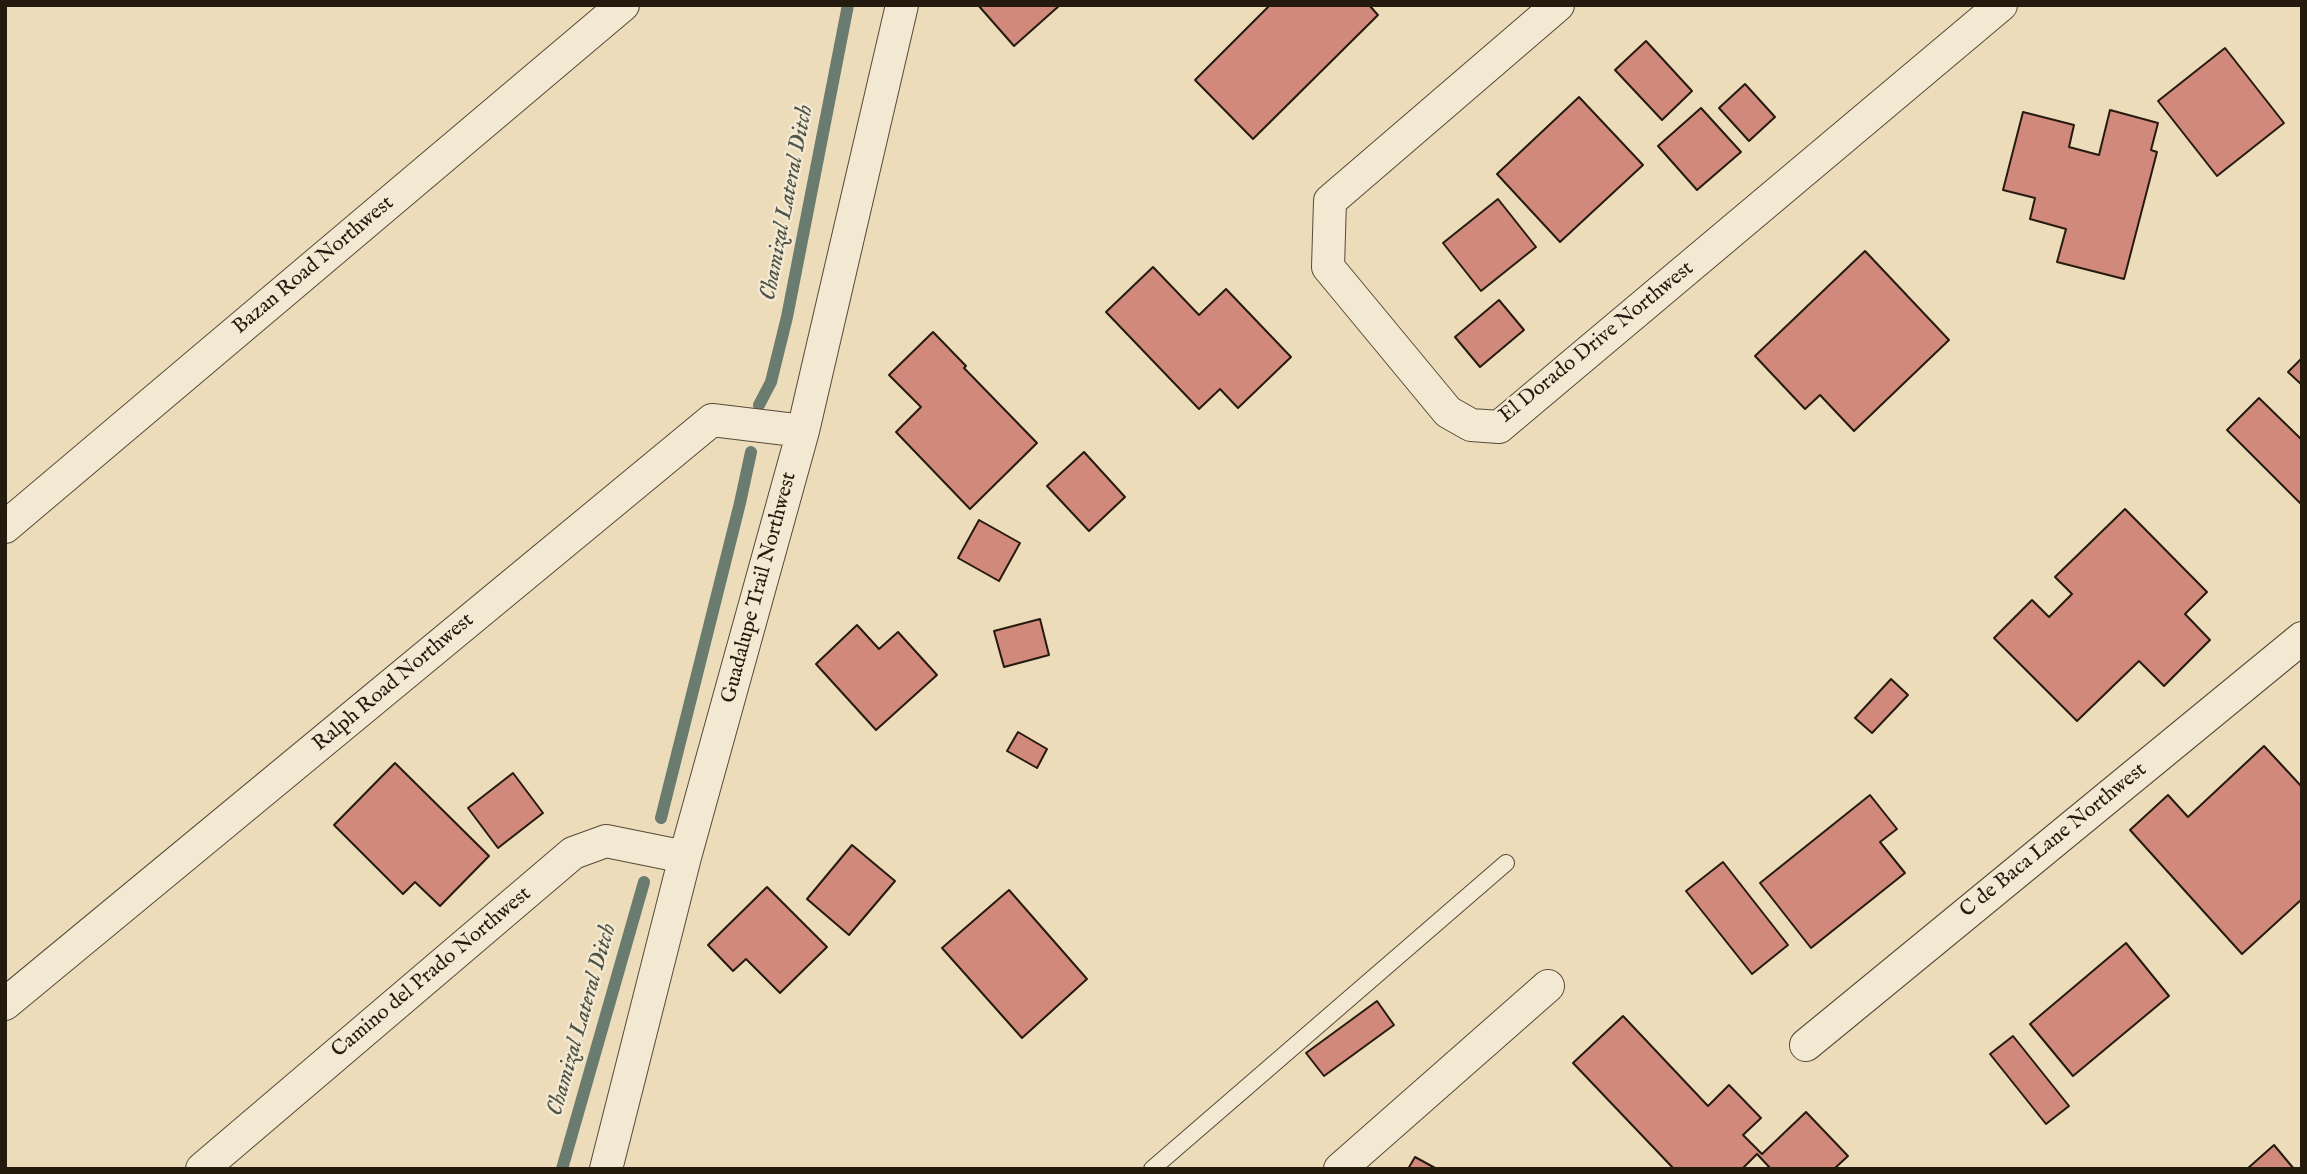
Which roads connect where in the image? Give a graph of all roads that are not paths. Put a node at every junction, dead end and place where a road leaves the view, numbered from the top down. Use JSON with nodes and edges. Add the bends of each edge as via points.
{"nodes":[{"id":1,"x":624,"y":5,"type":"edge"},
{"id":2,"x":902,"y":5,"type":"edge"},
{"id":3,"x":1558,"y":5,"type":"edge"},
{"id":4,"x":2001,"y":5,"type":"edge"},
{"id":5,"x":803,"y":431,"type":"junction"},
{"id":6,"x":5,"y":527,"type":"edge"},
{"id":7,"x":2302,"y":638,"type":"edge"},
{"id":8,"x":685,"y":857,"type":"junction"},
{"id":9,"x":1506,"y":863,"type":"dead end"},
{"id":10,"x":1548,"y":986,"type":"dead end"},
{"id":11,"x":5,"y":1004,"type":"edge"},
{"id":12,"x":1806,"y":1045,"type":"dead end"},
{"id":13,"x":202,"y":1169,"type":"edge"},
{"id":14,"x":606,"y":1169,"type":"edge"},
{"id":15,"x":1152,"y":1169,"type":"edge"},
{"id":16,"x":1340,"y":1169,"type":"edge"}],
"edges":[{"from":1,"to":6,"type":"street","name":"Bazan Road Northwest"},
{"from":2,"to":5,"type":"street","name":"Guadalupe Trail Northwest"},
{"from":3,"to":4,"type":"street","name":"El Dorado Drive Northwest","via":[[1330,201],[1328,267],[1448,412],[1471,425],[1499,427]]},
{"from":5,"to":8,"type":"street","name":"Guadalupe Trail Northwest"},
{"from":5,"to":11,"type":"street","name":"Ralph Road Northwest","via":[[712,420]]},
{"from":7,"to":12,"type":"street","name":"C de Baca Lane Northwest"},
{"from":8,"to":13,"type":"street","name":"Camino del Prado Northwest","via":[[606,841],[573,853]]},
{"from":8,"to":14,"type":"street","name":"Guadalupe Trail Northwest"},
{"from":9,"to":15,"type":"lane"},
{"from":10,"to":16,"type":"street"}]}
